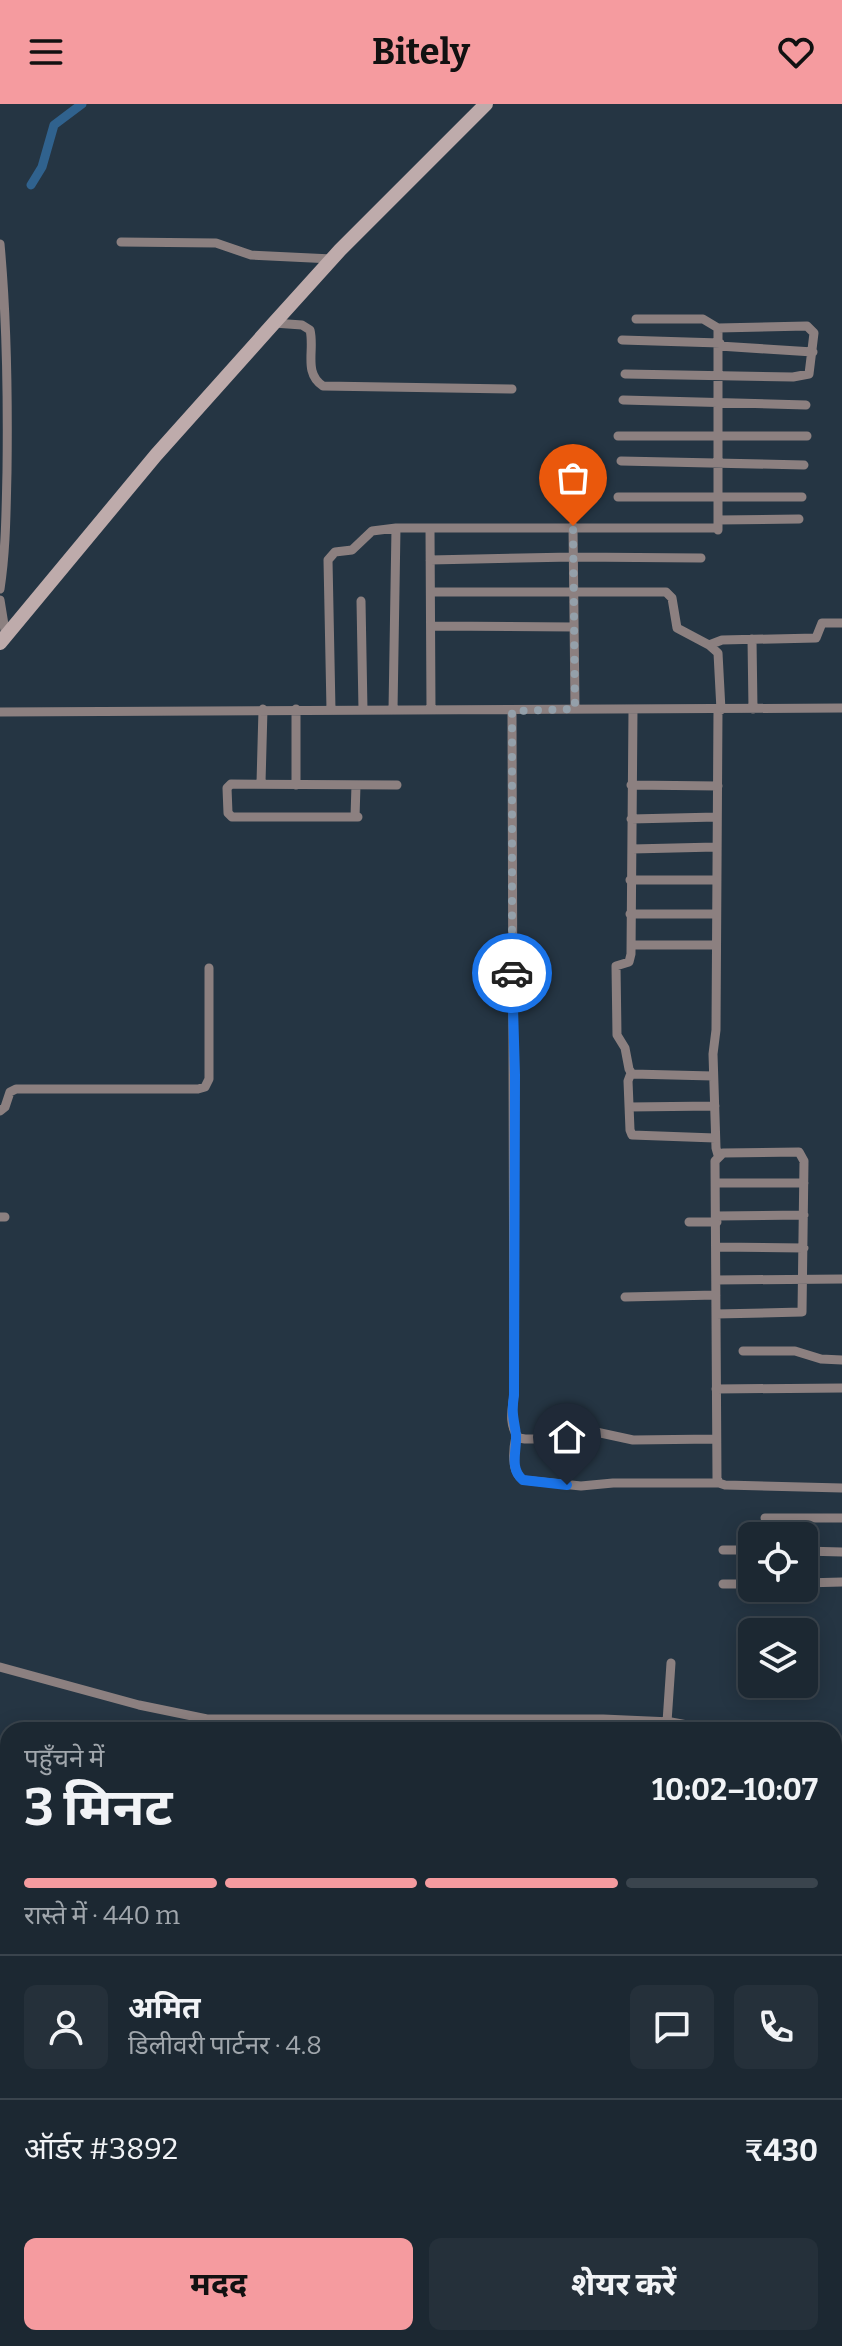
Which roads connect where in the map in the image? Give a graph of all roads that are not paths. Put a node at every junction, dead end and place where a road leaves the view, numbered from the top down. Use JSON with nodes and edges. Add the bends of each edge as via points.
{"nodes":[{"id":1,"x":486,"y":104,"type":"edge"},
{"id":2,"x":121,"y":242,"type":"dead end"},
{"id":3,"x":0,"y":244,"type":"edge"},
{"id":4,"x":332,"y":259,"type":"junction"},
{"id":5,"x":636,"y":319,"type":"dead end"},
{"id":6,"x":274,"y":323,"type":"junction"},
{"id":7,"x":718,"y":328,"type":"junction"},
{"id":8,"x":622,"y":340,"type":"dead end"},
{"id":9,"x":720,"y":345,"type":"junction"},
{"id":10,"x":813,"y":352,"type":"junction"},
{"id":11,"x":625,"y":374,"type":"dead end"},
{"id":12,"x":719,"y":374,"type":"junction"},
{"id":13,"x":512,"y":389,"type":"dead end"},
{"id":14,"x":623,"y":400,"type":"dead end"},
{"id":15,"x":719,"y":402,"type":"junction"},
{"id":16,"x":806,"y":405,"type":"dead end"},
{"id":17,"x":718,"y":435,"type":"junction"},
{"id":18,"x":618,"y":436,"type":"dead end"},
{"id":19,"x":807,"y":436,"type":"dead end"},
{"id":20,"x":621,"y":461,"type":"dead end"},
{"id":21,"x":718,"y":465,"type":"junction"},
{"id":22,"x":804,"y":465,"type":"dead end"},
{"id":23,"x":718,"y":496,"type":"junction"},
{"id":24,"x":618,"y":497,"type":"dead end"},
{"id":25,"x":802,"y":497,"type":"dead end"},
{"id":26,"x":799,"y":519,"type":"dead end"},
{"id":27,"x":573,"y":526,"type":"junction"},
{"id":28,"x":718,"y":527,"type":"junction"},
{"id":29,"x":396,"y":528,"type":"junction"},
{"id":30,"x":430,"y":528,"type":"junction"},
{"id":31,"x":573,"y":557,"type":"junction"},
{"id":32,"x":701,"y":558,"type":"dead end"},
{"id":33,"x":430,"y":560,"type":"junction"},
{"id":34,"x":0,"y":589,"type":"edge"},
{"id":35,"x":574,"y":591,"type":"junction"},
{"id":36,"x":431,"y":592,"type":"junction"},
{"id":37,"x":0,"y":600,"type":"edge"},
{"id":38,"x":361,"y":601,"type":"dead end"},
{"id":39,"x":842,"y":623,"type":"edge"},
{"id":40,"x":431,"y":626,"type":"junction"},
{"id":41,"x":574,"y":627,"type":"junction"},
{"id":42,"x":752,"y":639,"type":"junction"},
{"id":43,"x":3,"y":640,"type":"edge"},
{"id":44,"x":709,"y":645,"type":"junction"},
{"id":45,"x":842,"y":708,"type":"edge"},
{"id":46,"x":263,"y":709,"type":"junction"},
{"id":47,"x":296,"y":709,"type":"junction"},
{"id":48,"x":575,"y":709,"type":"junction"},
{"id":49,"x":633,"y":709,"type":"junction"},
{"id":50,"x":753,"y":709,"type":"junction"},
{"id":51,"x":331,"y":710,"type":"junction"},
{"id":52,"x":363,"y":710,"type":"junction"},
{"id":53,"x":393,"y":710,"type":"junction"},
{"id":54,"x":431,"y":710,"type":"junction"},
{"id":55,"x":719,"y":710,"type":"junction"},
{"id":56,"x":512,"y":711,"type":"junction"},
{"id":57,"x":0,"y":712,"type":"edge"},
{"id":58,"x":261,"y":783,"type":"junction"},
{"id":59,"x":296,"y":785,"type":"junction"},
{"id":60,"x":356,"y":785,"type":"junction"},
{"id":61,"x":397,"y":785,"type":"dead end"},
{"id":62,"x":631,"y":785,"type":"junction"},
{"id":63,"x":718,"y":786,"type":"junction"},
{"id":64,"x":717,"y":817,"type":"junction"},
{"id":65,"x":631,"y":819,"type":"junction"},
{"id":66,"x":716,"y":847,"type":"junction"},
{"id":67,"x":632,"y":849,"type":"junction"},
{"id":68,"x":630,"y":880,"type":"junction"},
{"id":69,"x":716,"y":880,"type":"junction"},
{"id":70,"x":630,"y":914,"type":"junction"},
{"id":71,"x":716,"y":914,"type":"junction"},
{"id":72,"x":631,"y":945,"type":"junction"},
{"id":73,"x":716,"y":945,"type":"junction"},
{"id":74,"x":209,"y":968,"type":"dead end"},
{"id":75,"x":631,"y":1073,"type":"junction"},
{"id":76,"x":713,"y":1076,"type":"junction"},
{"id":77,"x":715,"y":1106,"type":"junction"},
{"id":78,"x":629,"y":1107,"type":"junction"},
{"id":79,"x":0,"y":1111,"type":"edge"},
{"id":80,"x":715,"y":1138,"type":"junction"},
{"id":81,"x":718,"y":1155,"type":"junction"},
{"id":82,"x":716,"y":1183,"type":"junction"},
{"id":83,"x":804,"y":1183,"type":"junction"},
{"id":84,"x":804,"y":1215,"type":"junction"},
{"id":85,"x":716,"y":1219,"type":"junction"},
{"id":86,"x":689,"y":1222,"type":"dead end"},
{"id":87,"x":716,"y":1247,"type":"junction"},
{"id":88,"x":804,"y":1248,"type":"junction"},
{"id":89,"x":842,"y":1279,"type":"edge"},
{"id":90,"x":716,"y":1280,"type":"junction"},
{"id":91,"x":803,"y":1280,"type":"junction"},
{"id":92,"x":716,"y":1295,"type":"junction"},
{"id":93,"x":625,"y":1297,"type":"dead end"},
{"id":94,"x":716,"y":1314,"type":"junction"},
{"id":95,"x":743,"y":1351,"type":"dead end"},
{"id":96,"x":842,"y":1360,"type":"edge"},
{"id":97,"x":842,"y":1388,"type":"edge"},
{"id":98,"x":716,"y":1389,"type":"junction"},
{"id":99,"x":516,"y":1436,"type":"junction"},
{"id":100,"x":715,"y":1439,"type":"junction"},
{"id":101,"x":719,"y":1483,"type":"junction"},
{"id":102,"x":842,"y":1488,"type":"edge"},
{"id":103,"x":765,"y":1518,"type":"dead end"},
{"id":104,"x":842,"y":1518,"type":"edge"},
{"id":105,"x":723,"y":1550,"type":"dead end"},
{"id":106,"x":738,"y":1550,"type":"edge"},
{"id":107,"x":818,"y":1551,"type":"edge"},
{"id":108,"x":842,"y":1552,"type":"edge"},
{"id":109,"x":842,"y":1582,"type":"edge"},
{"id":110,"x":818,"y":1583,"type":"edge"},
{"id":111,"x":723,"y":1584,"type":"dead end"},
{"id":112,"x":738,"y":1584,"type":"edge"},
{"id":113,"x":671,"y":1663,"type":"dead end"},
{"id":114,"x":0,"y":1667,"type":"edge"},
{"id":115,"x":207,"y":1719,"type":"joint"},
{"id":116,"x":455,"y":1722,"type":"edge"},
{"id":117,"x":667,"y":1722,"type":"edge"}],
"edges":[{"from":1,"to":4,"type":"street"},
{"from":2,"to":4,"type":"street","via":[[216,243],[251,255]]},
{"from":3,"to":34,"type":"street","via":[[9,385],[6,554]]},
{"from":4,"to":6,"type":"street"},
{"from":5,"to":7,"type":"street","via":[[703,319]]},
{"from":6,"to":13,"type":"street","via":[[310,330],[311,369],[323,386]]},
{"from":6,"to":43,"type":"street"},
{"from":7,"to":9,"type":"street"},
{"from":7,"to":10,"type":"street","via":[[807,326],[814,333]]},
{"from":8,"to":9,"type":"street"},
{"from":9,"to":10,"type":"street"},
{"from":9,"to":12,"type":"street"},
{"from":10,"to":12,"type":"street","via":[[807,376]]},
{"from":11,"to":12,"type":"street"},
{"from":12,"to":15,"type":"street"},
{"from":14,"to":15,"type":"street"},
{"from":15,"to":16,"type":"street"},
{"from":15,"to":17,"type":"street"},
{"from":17,"to":18,"type":"street"},
{"from":17,"to":19,"type":"street"},
{"from":17,"to":21,"type":"street"},
{"from":20,"to":21,"type":"street"},
{"from":21,"to":22,"type":"street"},
{"from":21,"to":23,"type":"street"},
{"from":23,"to":24,"type":"street"},
{"from":23,"to":25,"type":"street"},
{"from":23,"to":28,"type":"street"},
{"from":26,"to":28,"type":"street"},
{"from":27,"to":28,"type":"street"},
{"from":27,"to":30,"type":"street"},
{"from":27,"to":31,"type":"street"},
{"from":29,"to":30,"type":"street"},
{"from":29,"to":51,"type":"street","via":[[372,531],[352,550],[335,552],[328,560]]},
{"from":29,"to":53,"type":"street"},
{"from":30,"to":33,"type":"street"},
{"from":31,"to":32,"type":"street"},
{"from":31,"to":33,"type":"street"},
{"from":31,"to":35,"type":"street"},
{"from":33,"to":36,"type":"street"},
{"from":35,"to":36,"type":"street"},
{"from":35,"to":41,"type":"street"},
{"from":35,"to":44,"type":"street","via":[[666,592],[677,628]]},
{"from":36,"to":40,"type":"street"},
{"from":37,"to":43,"type":"street"},
{"from":38,"to":52,"type":"street"},
{"from":39,"to":42,"type":"street","via":[[822,623],[816,638]]},
{"from":40,"to":41,"type":"street"},
{"from":40,"to":54,"type":"street"},
{"from":41,"to":48,"type":"street"},
{"from":42,"to":44,"type":"street"},
{"from":42,"to":50,"type":"street"},
{"from":44,"to":55,"type":"street","via":[[720,657]]},
{"from":45,"to":50,"type":"street"},
{"from":46,"to":47,"type":"street"},
{"from":46,"to":57,"type":"street"},
{"from":46,"to":58,"type":"street"},
{"from":47,"to":51,"type":"street"},
{"from":47,"to":59,"type":"street"},
{"from":48,"to":49,"type":"street"},
{"from":48,"to":56,"type":"street"},
{"from":49,"to":55,"type":"street"},
{"from":49,"to":62,"type":"street"},
{"from":50,"to":55,"type":"street"},
{"from":51,"to":52,"type":"street"},
{"from":52,"to":53,"type":"street"},
{"from":53,"to":54,"type":"street"},
{"from":54,"to":56,"type":"street"},
{"from":55,"to":63,"type":"street"},
{"from":56,"to":99,"type":"street","via":[[511,1413]]},
{"from":58,"to":59,"type":"street"},
{"from":58,"to":60,"type":"street","via":[[229,785],[230,816],[356,817]]},
{"from":59,"to":60,"type":"street"},
{"from":60,"to":61,"type":"street"},
{"from":62,"to":63,"type":"street"},
{"from":62,"to":65,"type":"street"},
{"from":63,"to":64,"type":"street"},
{"from":64,"to":65,"type":"street"},
{"from":64,"to":66,"type":"street"},
{"from":65,"to":67,"type":"street"},
{"from":66,"to":67,"type":"street"},
{"from":66,"to":69,"type":"street"},
{"from":67,"to":68,"type":"street"},
{"from":68,"to":69,"type":"street"},
{"from":68,"to":70,"type":"street"},
{"from":69,"to":71,"type":"street"},
{"from":70,"to":71,"type":"street"},
{"from":70,"to":72,"type":"street"},
{"from":71,"to":73,"type":"street"},
{"from":72,"to":73,"type":"street"},
{"from":72,"to":75,"type":"street","via":[[629,962],[615,969],[617,1035]]},
{"from":73,"to":76,"type":"street"},
{"from":74,"to":79,"type":"street","via":[[205,1087],[19,1089],[10,1092]]},
{"from":75,"to":76,"type":"street"},
{"from":75,"to":78,"type":"street"},
{"from":76,"to":77,"type":"street"},
{"from":77,"to":78,"type":"street"},
{"from":77,"to":80,"type":"street"},
{"from":78,"to":80,"type":"street","via":[[634,1136]]},
{"from":80,"to":81,"type":"street"},
{"from":81,"to":82,"type":"street"},
{"from":81,"to":83,"type":"street","via":[[799,1152]]},
{"from":82,"to":83,"type":"street"},
{"from":82,"to":85,"type":"street"},
{"from":83,"to":84,"type":"street"},
{"from":84,"to":85,"type":"street"},
{"from":84,"to":88,"type":"street"},
{"from":85,"to":86,"type":"street"},
{"from":85,"to":87,"type":"street"},
{"from":87,"to":88,"type":"street"},
{"from":87,"to":90,"type":"street"},
{"from":88,"to":91,"type":"street"},
{"from":89,"to":91,"type":"street"},
{"from":90,"to":91,"type":"street"},
{"from":90,"to":92,"type":"street"},
{"from":91,"to":94,"type":"street","via":[[802,1312]]},
{"from":92,"to":93,"type":"street"},
{"from":92,"to":94,"type":"street"},
{"from":94,"to":98,"type":"street"},
{"from":95,"to":96,"type":"street","via":[[788,1351]]},
{"from":97,"to":98,"type":"street"},
{"from":98,"to":100,"type":"street"},
{"from":99,"to":100,"type":"street","via":[[568,1439],[600,1432],[633,1440]]},
{"from":99,"to":101,"type":"street","via":[[515,1468],[523,1480],[575,1486]]},
{"from":100,"to":101,"type":"street"},
{"from":101,"to":102,"type":"street"},
{"from":103,"to":104,"type":"street"},
{"from":105,"to":106,"type":"street"},
{"from":107,"to":108,"type":"street"},
{"from":109,"to":110,"type":"street"},
{"from":111,"to":112,"type":"street"},
{"from":113,"to":117,"type":"street"},
{"from":114,"to":115,"type":"street"},
{"from":115,"to":116,"type":"street"}]}
